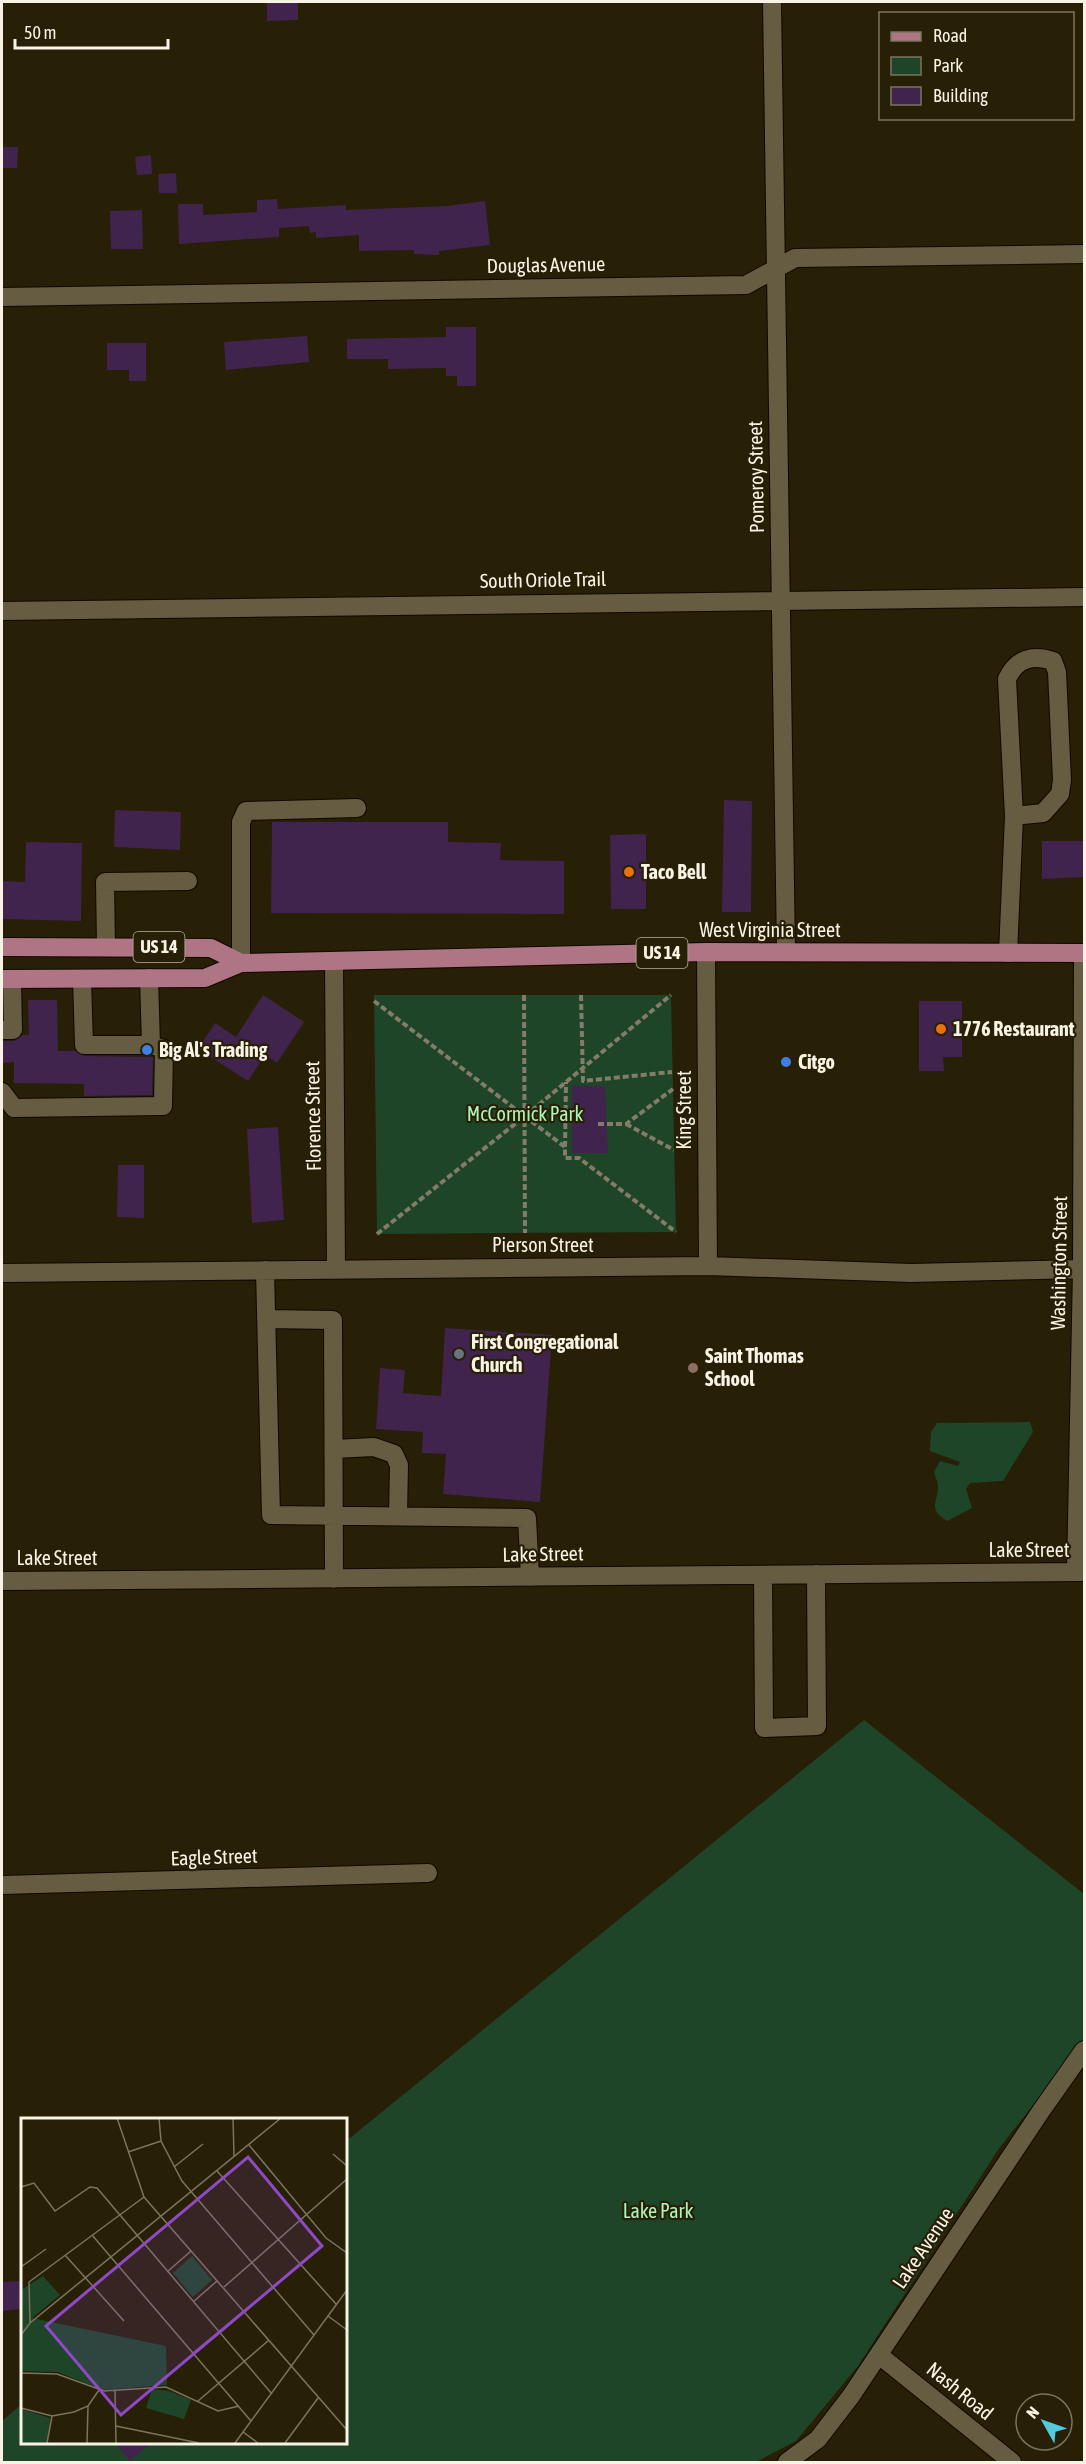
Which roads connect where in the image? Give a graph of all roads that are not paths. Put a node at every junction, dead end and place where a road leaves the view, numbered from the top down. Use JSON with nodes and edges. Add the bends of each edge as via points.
{"nodes":[{"id":1,"x":772,"y":2,"type":"edge"},
{"id":2,"x":1084,"y":254,"type":"edge"},
{"id":3,"x":774,"y":272,"type":"junction"},
{"id":4,"x":2,"y":297,"type":"edge"},
{"id":5,"x":1084,"y":597,"type":"edge"},
{"id":6,"x":782,"y":599,"type":"junction"},
{"id":7,"x":2,"y":611,"type":"edge"},
{"id":8,"x":357,"y":808,"type":"dead end"},
{"id":9,"x":1014,"y":816,"type":"junction"},
{"id":10,"x":188,"y":881,"type":"dead end"},
{"id":11,"x":106,"y":946,"type":"junction"},
{"id":12,"x":2,"y":947,"type":"edge"},
{"id":13,"x":706,"y":952,"type":"junction"},
{"id":14,"x":786,"y":952,"type":"junction"},
{"id":15,"x":1008,"y":953,"type":"junction"},
{"id":16,"x":1084,"y":953,"type":"edge"},
{"id":17,"x":334,"y":962,"type":"junction"},
{"id":18,"x":241,"y":963,"type":"junction"},
{"id":19,"x":106,"y":978,"type":"junction"},
{"id":20,"x":150,"y":978,"type":"junction"},
{"id":21,"x":7,"y":979,"type":"edge"},
{"id":22,"x":82,"y":979,"type":"junction"},
{"id":23,"x":2,"y":1030,"type":"edge"},
{"id":24,"x":151,"y":1044,"type":"junction"},
{"id":25,"x":2,"y":1092,"type":"edge"},
{"id":26,"x":708,"y":1266,"type":"junction"},
{"id":27,"x":336,"y":1269,"type":"junction"},
{"id":28,"x":1083,"y":1269,"type":"edge"},
{"id":29,"x":264,"y":1270,"type":"junction"},
{"id":30,"x":2,"y":1273,"type":"edge"},
{"id":31,"x":266,"y":1319,"type":"junction"},
{"id":32,"x":334,"y":1449,"type":"junction"},
{"id":33,"x":334,"y":1516,"type":"junction"},
{"id":34,"x":399,"y":1516,"type":"junction"},
{"id":35,"x":1080,"y":1572,"type":"edge"},
{"id":36,"x":816,"y":1574,"type":"junction"},
{"id":37,"x":763,"y":1575,"type":"junction"},
{"id":38,"x":530,"y":1577,"type":"junction"},
{"id":39,"x":333,"y":1579,"type":"junction"},
{"id":40,"x":2,"y":1581,"type":"edge"},
{"id":41,"x":428,"y":1873,"type":"dead end"},
{"id":42,"x":2,"y":1886,"type":"edge"},
{"id":43,"x":1084,"y":2050,"type":"edge"},
{"id":44,"x":879,"y":2355,"type":"junction"},
{"id":45,"x":788,"y":2463,"type":"edge"},
{"id":46,"x":1012,"y":2463,"type":"edge"}],
"edges":[{"from":1,"to":3,"type":"street","name":"Pomeroy Street"},
{"from":2,"to":3,"type":"street","name":"Douglas Avenue","via":[[795,258]]},
{"from":3,"to":4,"type":"street","name":"Douglas Avenue","via":[[746,285]]},
{"from":3,"to":6,"type":"street","name":"Pomeroy Street"},
{"from":5,"to":6,"type":"street","name":"South Oriole Trail"},
{"from":6,"to":7,"type":"street","name":"South Oriole Trail"},
{"from":6,"to":14,"type":"street","name":"Pomeroy Street"},
{"from":8,"to":18,"type":"street","via":[[246,811],[241,822]]},
{"from":9,"to":9,"type":"street","via":[[1043,813],[1061,787],[1057,672],[1053,662],[1044,658],[1022,659],[1007,679]]},
{"from":9,"to":15,"type":"street"},
{"from":10,"to":11,"type":"street","via":[[105,882]]},
{"from":11,"to":12,"type":"main road","name":"West Virginia Street","number":"US 14"},
{"from":11,"to":18,"type":"main road","name":"West Virginia Street","number":"US 14","via":[[211,948]]},
{"from":11,"to":19,"type":"main road"},
{"from":13,"to":14,"type":"main road","name":"West Virginia Street","number":"US 14"},
{"from":13,"to":17,"type":"main road","name":"West Virginia Street","number":"US 14"},
{"from":13,"to":26,"type":"street","name":"King Street"},
{"from":14,"to":15,"type":"main road","name":"West Virginia Street","number":"US 14"},
{"from":15,"to":16,"type":"main road","name":"West Virginia Street","number":"US 14"},
{"from":16,"to":28,"type":"street","name":"Washington Street"},
{"from":17,"to":18,"type":"main road","name":"West Virginia Street","number":"US 14"},
{"from":17,"to":27,"type":"street","name":"Florence Street"},
{"from":18,"to":20,"type":"main road","name":"West Virginia Street","number":"US 14","via":[[205,978]]},
{"from":19,"to":20,"type":"main road","name":"West Virginia Street","number":"US 14"},
{"from":19,"to":22,"type":"main road","name":"West Virginia Street","number":"US 14"},
{"from":20,"to":24,"type":"street"},
{"from":21,"to":22,"type":"main road","name":"West Virginia Street","number":"US 14"},
{"from":21,"to":23,"type":"street","via":[[13,1030]]},
{"from":22,"to":24,"type":"street","via":[[84,1045]]},
{"from":24,"to":25,"type":"street","via":[[164,1049],[163,1106],[14,1108]]},
{"from":26,"to":27,"type":"street","name":"Pierson Street"},
{"from":26,"to":28,"type":"street","name":"Pierson Street","via":[[911,1273]]},
{"from":27,"to":29,"type":"street","name":"Pierson Street"},
{"from":28,"to":35,"type":"street","name":"Washington Street"},
{"from":29,"to":30,"type":"street","name":"Pierson Street"},
{"from":29,"to":31,"type":"street"},
{"from":31,"to":32,"type":"street","via":[[333,1320]]},
{"from":31,"to":33,"type":"street","via":[[271,1515]]},
{"from":32,"to":33,"type":"street"},
{"from":32,"to":34,"type":"street","via":[[375,1447],[394,1454],[399,1465]]},
{"from":33,"to":34,"type":"street"},
{"from":33,"to":39,"type":"street"},
{"from":34,"to":38,"type":"street","via":[[527,1518]]},
{"from":35,"to":36,"type":"street","name":"Lake Street"},
{"from":36,"to":37,"type":"street","name":"Lake Street"},
{"from":36,"to":37,"type":"street","via":[[817,1726],[764,1728]]},
{"from":37,"to":38,"type":"street","name":"Lake Street"},
{"from":38,"to":39,"type":"street","name":"Lake Street"},
{"from":39,"to":40,"type":"street","name":"Lake Street"},
{"from":41,"to":42,"type":"street","name":"Eagle Street"},
{"from":43,"to":44,"type":"street","name":"Lake Avenue"},
{"from":44,"to":45,"type":"street","name":"Lake Avenue","via":[[818,2439]]},
{"from":44,"to":46,"type":"street","name":"Nash Road"}]}
